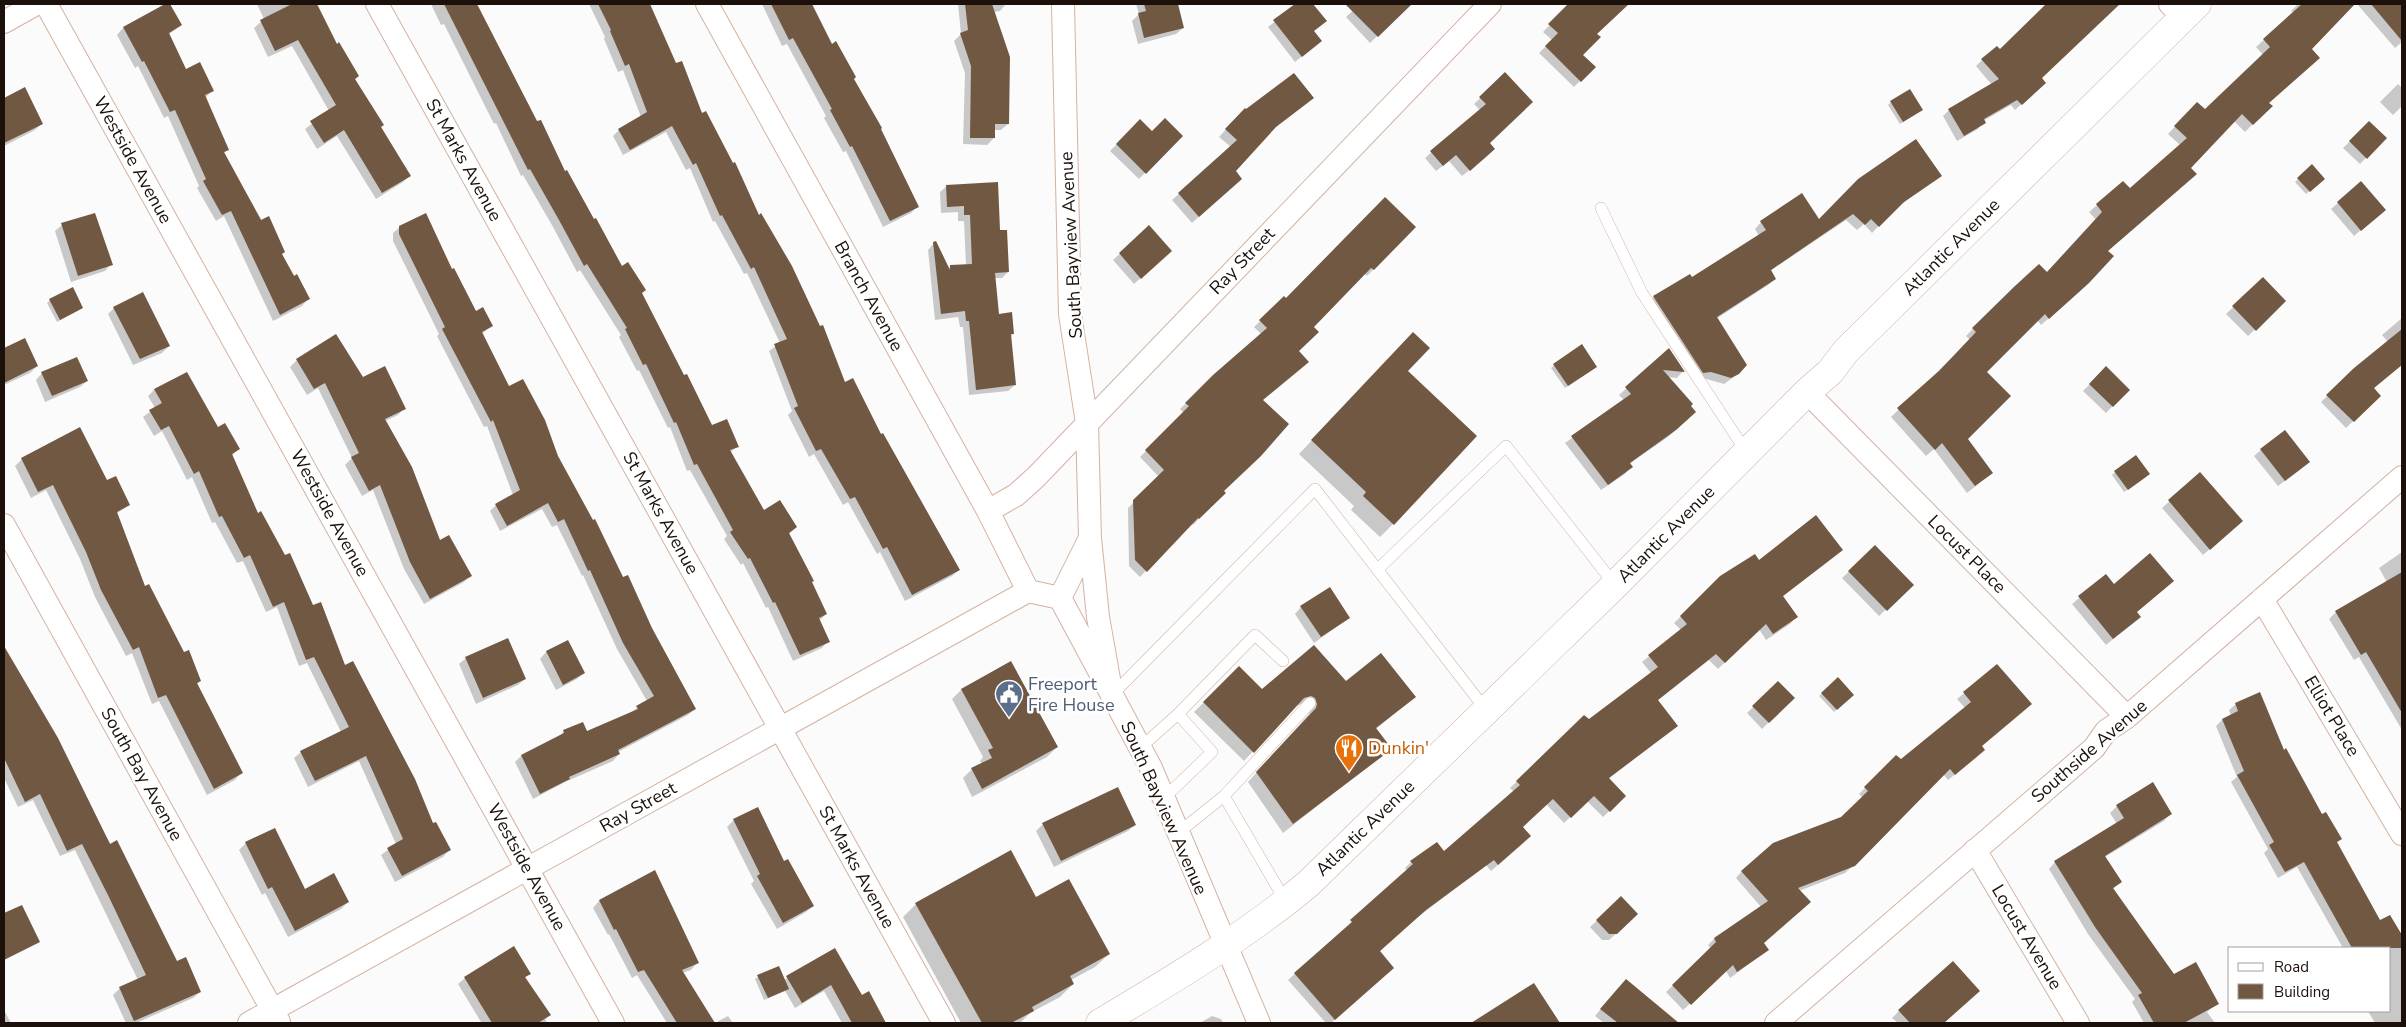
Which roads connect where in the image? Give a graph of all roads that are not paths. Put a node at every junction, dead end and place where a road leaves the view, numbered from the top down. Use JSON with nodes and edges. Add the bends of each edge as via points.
{"nodes":[{"id":1,"x":36,"y":4,"type":"edge"},
{"id":2,"x":46,"y":4,"type":"edge"},
{"id":3,"x":377,"y":4,"type":"edge"},
{"id":4,"x":707,"y":4,"type":"edge"},
{"id":5,"x":1063,"y":4,"type":"edge"},
{"id":6,"x":1490,"y":4,"type":"edge"},
{"id":7,"x":2183,"y":8,"type":"edge"},
{"id":8,"x":4,"y":22,"type":"edge"},
{"id":9,"x":1601,"y":208,"type":"dead end"},
{"id":10,"x":1807,"y":392,"type":"junction"},
{"id":11,"x":1087,"y":424,"type":"junction"},
{"id":12,"x":1747,"y":452,"type":"junction"},
{"id":13,"x":2402,"y":477,"type":"edge"},
{"id":14,"x":988,"y":511,"type":"junction"},
{"id":15,"x":4,"y":525,"type":"edge"},
{"id":16,"x":1090,"y":538,"type":"junction"},
{"id":17,"x":1377,"y":570,"type":"junction"},
{"id":18,"x":1615,"y":585,"type":"junction"},
{"id":19,"x":1028,"y":591,"type":"junction"},
{"id":20,"x":1060,"y":598,"type":"junction"},
{"id":21,"x":2262,"y":599,"type":"junction"},
{"id":22,"x":1283,"y":661,"type":"dead end"},
{"id":23,"x":1112,"y":696,"type":"junction"},
{"id":24,"x":1310,"y":702,"type":"dead end"},
{"id":25,"x":1486,"y":710,"type":"junction"},
{"id":26,"x":1178,"y":714,"type":"junction"},
{"id":27,"x":2127,"y":717,"type":"junction"},
{"id":28,"x":780,"y":728,"type":"junction"},
{"id":29,"x":1140,"y":748,"type":"junction"},
{"id":30,"x":1224,"y":796,"type":"junction"},
{"id":31,"x":1164,"y":799,"type":"junction"},
{"id":32,"x":1178,"y":833,"type":"junction"},
{"id":33,"x":2402,"y":834,"type":"edge"},
{"id":34,"x":1975,"y":850,"type":"junction"},
{"id":35,"x":528,"y":868,"type":"junction"},
{"id":36,"x":1286,"y":902,"type":"junction"},
{"id":37,"x":1226,"y":947,"type":"junction"},
{"id":38,"x":276,"y":1017,"type":"edge"},
{"id":39,"x":249,"y":1023,"type":"edge"},
{"id":40,"x":614,"y":1023,"type":"edge"},
{"id":41,"x":944,"y":1023,"type":"edge"},
{"id":42,"x":1100,"y":1023,"type":"edge"},
{"id":43,"x":1258,"y":1023,"type":"edge"},
{"id":44,"x":1776,"y":1023,"type":"edge"},
{"id":45,"x":2078,"y":1023,"type":"edge"}],
"edges":[{"from":1,"to":8,"type":"street"},
{"from":2,"to":35,"type":"street","name":"Westside Avenue"},
{"from":3,"to":28,"type":"street","name":"St Marks Avenue"},
{"from":4,"to":14,"type":"street","name":"Branch Avenue"},
{"from":5,"to":11,"type":"street","name":"South Bayview Avenue","via":[[1070,314]]},
{"from":6,"to":11,"type":"street","name":"Ray Street"},
{"from":7,"to":10,"type":"main road","name":"Atlantic Avenue"},
{"from":9,"to":12,"type":"lane","via":[[1642,293]]},
{"from":10,"to":12,"type":"main road","name":"Atlantic Avenue"},
{"from":10,"to":27,"type":"street","name":"Locust Place"},
{"from":11,"to":14,"type":"street","name":"Ray Street","via":[[1016,496]]},
{"from":11,"to":16,"type":"street","name":"South Bayview Avenue"},
{"from":12,"to":18,"type":"main road","name":"Atlantic Avenue"},
{"from":13,"to":21,"type":"street","name":"Southside Avenue"},
{"from":14,"to":19,"type":"street","name":"Branch Avenue"},
{"from":15,"to":38,"type":"street","name":"South Bay Avenue"},
{"from":16,"to":20,"type":"street","name":"South Bayview Avenue"},
{"from":16,"to":23,"type":"street","via":[[1098,617]]},
{"from":17,"to":18,"type":"lane","via":[[1506,446]]},
{"from":17,"to":23,"type":"lane","via":[[1315,489]]},
{"from":17,"to":25,"type":"lane"},
{"from":18,"to":25,"type":"main road","name":"Atlantic Avenue"},
{"from":19,"to":20,"type":"street"},
{"from":19,"to":28,"type":"street","name":"Ray Street"},
{"from":20,"to":23,"type":"street","name":"South Bayview Avenue"},
{"from":21,"to":27,"type":"street","name":"Southside Avenue"},
{"from":21,"to":33,"type":"street","name":"Elliot Place"},
{"from":22,"to":26,"type":"lane","via":[[1255,634]]},
{"from":23,"to":29,"type":"street","name":"South Bayview Avenue"},
{"from":24,"to":30,"type":"lane"},
{"from":25,"to":36,"type":"main road","name":"Atlantic Avenue"},
{"from":26,"to":29,"type":"lane"},
{"from":26,"to":31,"type":"lane","via":[[1212,752]]},
{"from":27,"to":34,"type":"street","name":"Southside Avenue","via":[[2106,731],[2094,748]]},
{"from":28,"to":35,"type":"street","name":"Ray Street"},
{"from":28,"to":41,"type":"street","name":"St Marks Avenue"},
{"from":29,"to":31,"type":"street","name":"South Bayview Avenue"},
{"from":30,"to":32,"type":"lane"},
{"from":30,"to":36,"type":"lane"},
{"from":31,"to":32,"type":"street","name":"South Bayview Avenue"},
{"from":32,"to":37,"type":"street","name":"South Bayview Avenue"},
{"from":34,"to":44,"type":"street","name":"Southside Avenue"},
{"from":34,"to":45,"type":"street","name":"Locust Avenue"},
{"from":35,"to":38,"type":"street","name":"Ray Street"},
{"from":35,"to":40,"type":"street","name":"Westside Avenue"},
{"from":36,"to":37,"type":"main road","name":"Atlantic Avenue"},
{"from":37,"to":42,"type":"main road","name":"Atlantic Avenue"},
{"from":37,"to":43,"type":"street","name":"South Bayview Avenue"},
{"from":38,"to":39,"type":"street","name":"Ray Street"}]}
